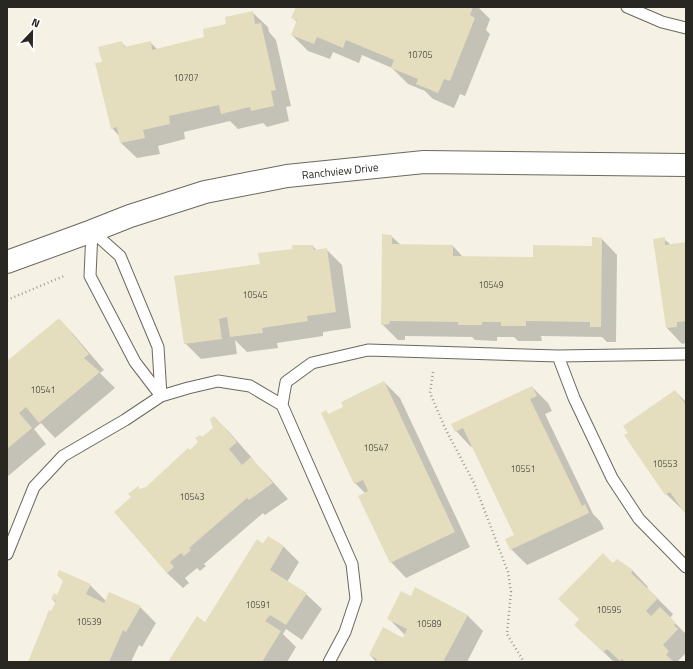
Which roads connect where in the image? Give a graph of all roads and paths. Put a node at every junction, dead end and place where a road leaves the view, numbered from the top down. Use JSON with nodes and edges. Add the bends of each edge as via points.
{"nodes":[{"id":1,"x":627,"y":7,"type":"edge"},
{"id":2,"x":686,"y":28,"type":"edge"},
{"id":3,"x":686,"y":165,"type":"edge"},
{"id":4,"x":92,"y":231,"type":"junction"},
{"id":5,"x":7,"y":262,"type":"edge"},
{"id":6,"x":64,"y":276,"type":"dead end"},
{"id":7,"x":7,"y":300,"type":"edge"},
{"id":8,"x":435,"y":352,"type":"junction"},
{"id":9,"x":686,"y":354,"type":"edge"},
{"id":10,"x":558,"y":356,"type":"junction"},
{"id":11,"x":161,"y":396,"type":"junction"},
{"id":12,"x":282,"y":405,"type":"junction"},
{"id":13,"x":7,"y":554,"type":"edge"},
{"id":14,"x":686,"y":567,"type":"edge"},
{"id":15,"x":329,"y":662,"type":"edge"},
{"id":16,"x":524,"y":662,"type":"edge"}],
"edges":[{"from":1,"to":2,"type":"lane","via":[[662,22]]},
{"from":3,"to":4,"type":"street","name":"Ranchview Drive","via":[[424,162],[287,176],[205,192]]},
{"from":4,"to":5,"type":"street","name":"Ranchview Drive"},
{"from":4,"to":11,"type":"lane","via":[[90,276],[136,362]]},
{"from":4,"to":11,"type":"lane","via":[[120,256],[158,347]]},
{"from":6,"to":7,"type":"path"},
{"from":8,"to":10,"type":"lane"},
{"from":8,"to":12,"type":"lane","via":[[368,350],[312,363],[286,382]]},
{"from":8,"to":16,"type":"path","via":[[430,393],[474,483],[508,572],[511,592],[507,634]]},
{"from":9,"to":10,"type":"lane"},
{"from":10,"to":14,"type":"lane","via":[[574,398],[612,478],[639,519]]},
{"from":11,"to":12,"type":"lane","via":[[218,381],[250,386]]},
{"from":11,"to":13,"type":"lane","via":[[63,456],[34,487]]},
{"from":12,"to":15,"type":"lane","via":[[352,564],[356,599],[345,632]]}]}
